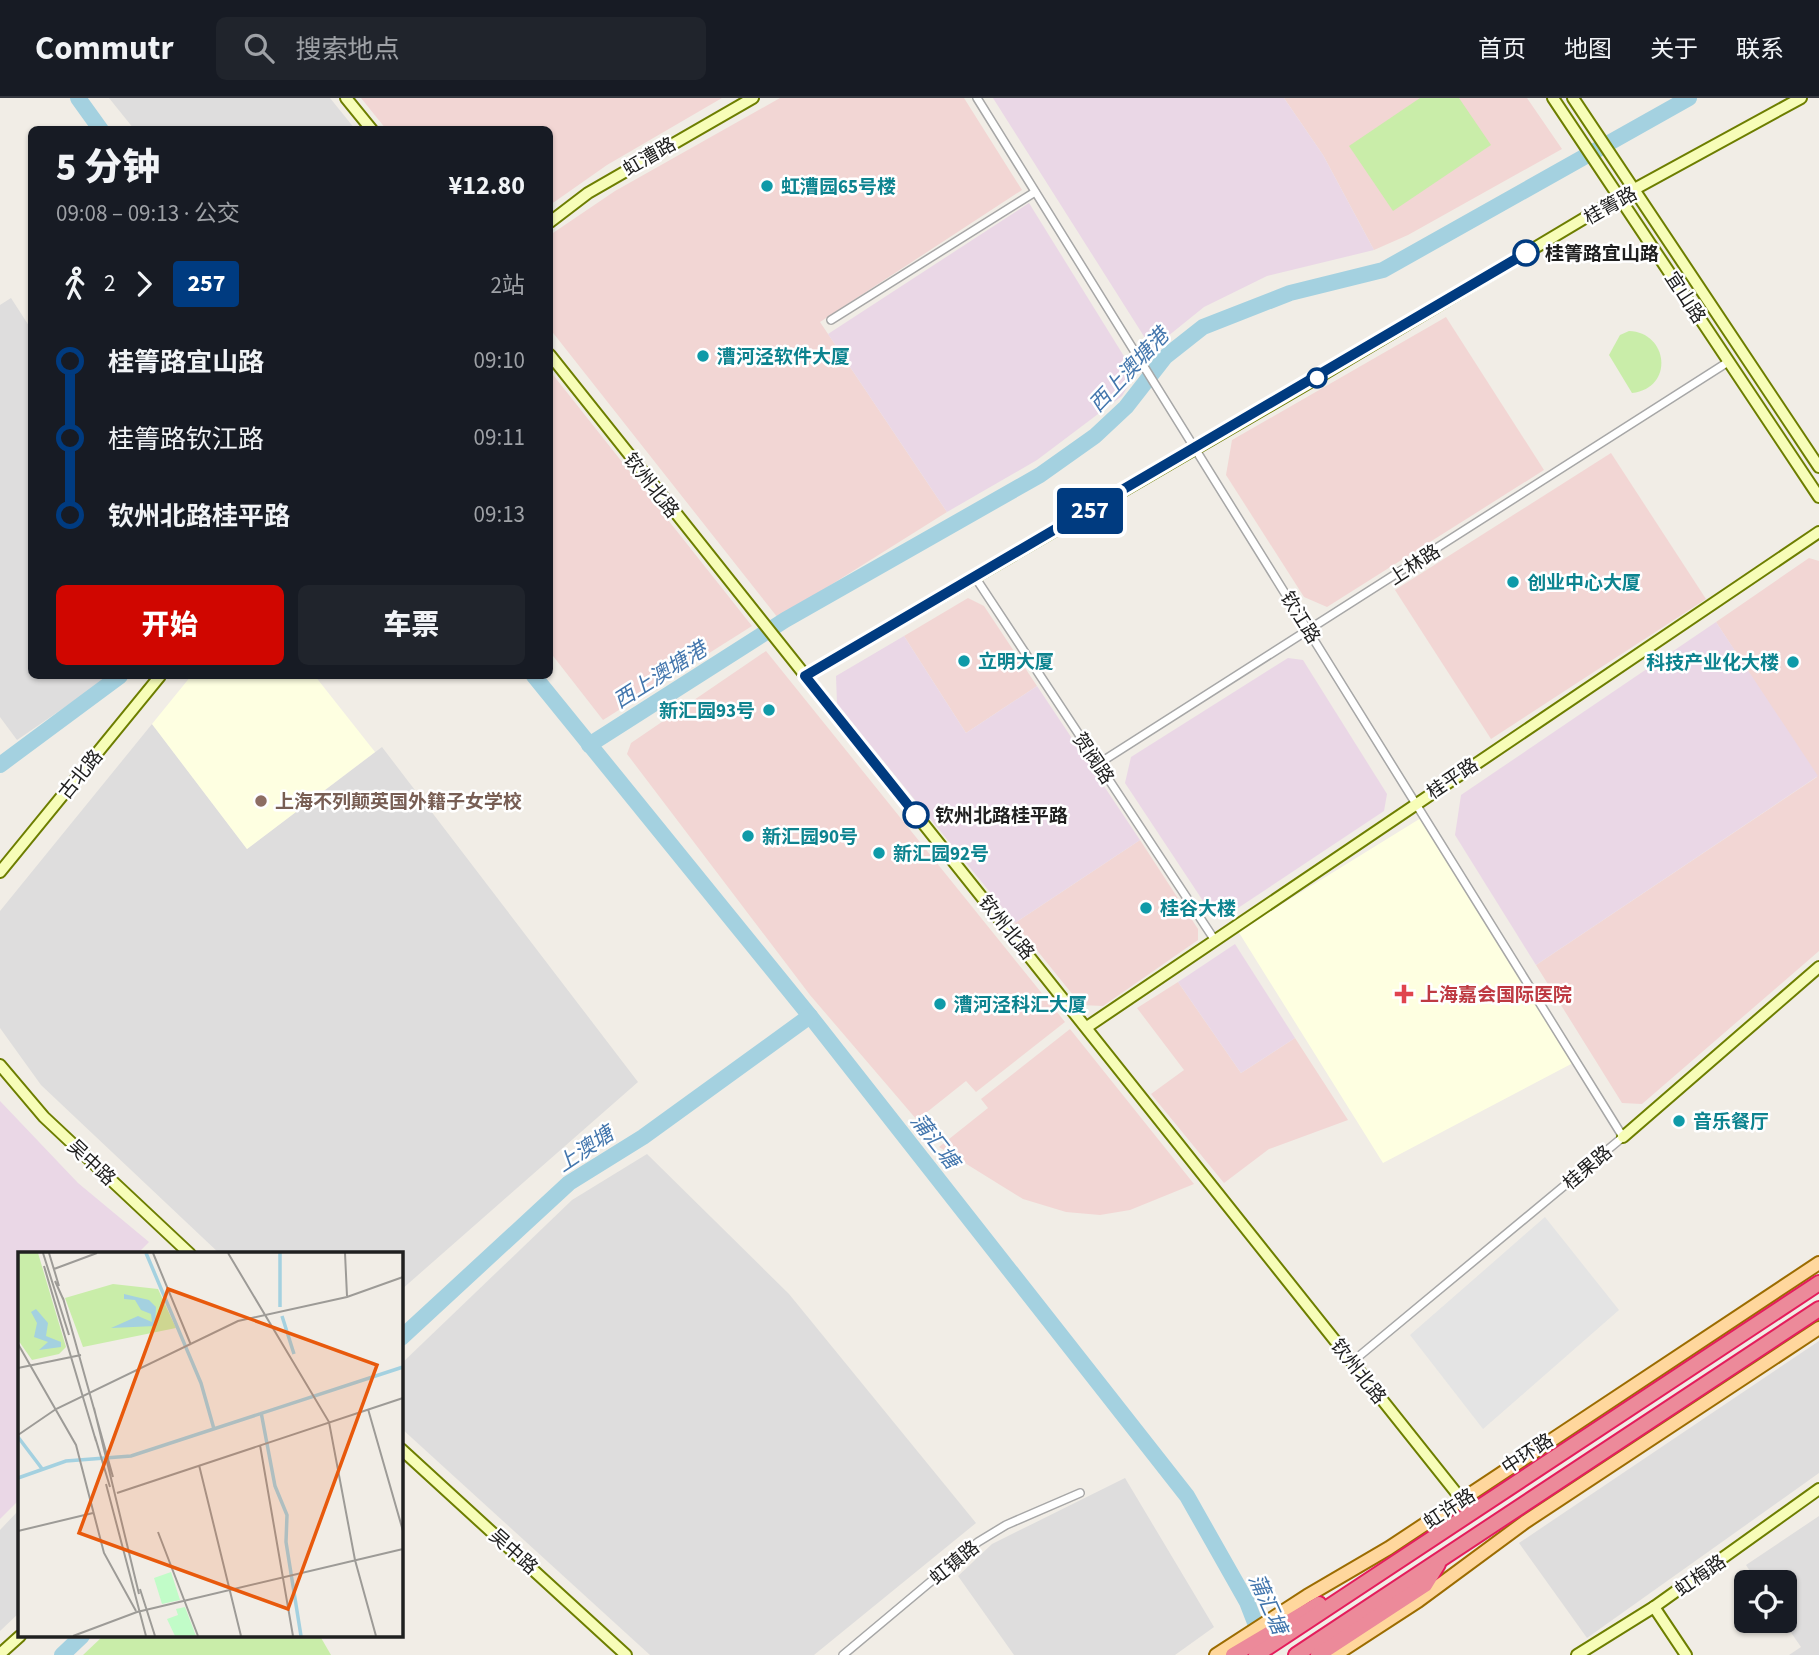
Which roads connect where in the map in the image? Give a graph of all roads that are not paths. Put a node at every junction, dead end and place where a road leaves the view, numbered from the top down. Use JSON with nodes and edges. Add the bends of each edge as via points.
{"nodes":[{"id":1,"x":346,"y":98,"type":"edge"},
{"id":2,"x":754,"y":98,"type":"edge"},
{"id":3,"x":977,"y":98,"type":"edge"},
{"id":4,"x":1553,"y":98,"type":"edge"},
{"id":5,"x":1573,"y":98,"type":"edge"},
{"id":6,"x":1801,"y":98,"type":"edge"},
{"id":7,"x":369,"y":126,"type":"edge"},
{"id":8,"x":1637,"y":190,"type":"junction"},
{"id":9,"x":1035,"y":192,"type":"junction"},
{"id":10,"x":1620,"y":197,"type":"junction"},
{"id":11,"x":553,"y":220,"type":"edge"},
{"id":12,"x":831,"y":320,"type":"dead end"},
{"id":13,"x":553,"y":359,"type":"edge"},
{"id":14,"x":1728,"y":362,"type":"junction"},
{"id":15,"x":1195,"y":449,"type":"junction"},
{"id":16,"x":1819,"y":467,"type":"edge"},
{"id":17,"x":1819,"y":497,"type":"edge"},
{"id":18,"x":1819,"y":532,"type":"edge"},
{"id":19,"x":975,"y":578,"type":"junction"},
{"id":20,"x":1310,"y":632,"type":"junction"},
{"id":21,"x":805,"y":676,"type":"junction"},
{"id":22,"x":158,"y":679,"type":"edge"},
{"id":23,"x":1098,"y":764,"type":"junction"},
{"id":24,"x":1417,"y":802,"type":"junction"},
{"id":25,"x":0,"y":872,"type":"edge"},
{"id":26,"x":1214,"y":939,"type":"junction"},
{"id":27,"x":1819,"y":967,"type":"edge"},
{"id":28,"x":1087,"y":1027,"type":"junction"},
{"id":29,"x":0,"y":1065,"type":"edge"},
{"id":30,"x":1623,"y":1137,"type":"junction"},
{"id":31,"x":188,"y":1252,"type":"edge"},
{"id":32,"x":1819,"y":1263,"type":"edge"},
{"id":33,"x":1819,"y":1283,"type":"edge"},
{"id":34,"x":1819,"y":1309,"type":"edge"},
{"id":35,"x":1819,"y":1328,"type":"edge"},
{"id":36,"x":1352,"y":1362,"type":"junction"},
{"id":37,"x":402,"y":1450,"type":"edge"},
{"id":38,"x":1819,"y":1489,"type":"edge"},
{"id":39,"x":1080,"y":1493,"type":"dead end"},
{"id":40,"x":1462,"y":1500,"type":"junction"},
{"id":41,"x":1441,"y":1559,"type":"junction"},
{"id":42,"x":1654,"y":1607,"type":"junction"},
{"id":43,"x":1284,"y":1623,"type":"junction"},
{"id":44,"x":18,"y":1638,"type":"edge"},
{"id":45,"x":1234,"y":1651,"type":"edge"},
{"id":46,"x":0,"y":1654,"type":"edge"},
{"id":47,"x":1297,"y":1654,"type":"edge"},
{"id":48,"x":626,"y":1655,"type":"edge"},
{"id":49,"x":843,"y":1655,"type":"edge"},
{"id":50,"x":1216,"y":1655,"type":"edge"},
{"id":51,"x":1256,"y":1655,"type":"edge"},
{"id":52,"x":1318,"y":1655,"type":"edge"},
{"id":53,"x":1335,"y":1655,"type":"edge"},
{"id":54,"x":1577,"y":1655,"type":"edge"},
{"id":55,"x":1686,"y":1655,"type":"edge"}],
"edges":[{"from":1,"to":7,"type":"street"},
{"from":2,"to":11,"type":"street","name":"虹漕路","via":[[588,193]]},
{"from":3,"to":9,"type":"street","name":"钦江路"},
{"from":4,"to":10,"type":"street","name":"宜山路"},
{"from":5,"to":8,"type":"street","name":"宜山路"},
{"from":6,"to":8,"type":"street","name":"桂箐路"},
{"from":8,"to":10,"type":"street","name":"桂箐路"},
{"from":8,"to":16,"type":"street","name":"宜山路"},
{"from":9,"to":12,"type":"street"},
{"from":9,"to":15,"type":"street","name":"钦江路"},
{"from":10,"to":14,"type":"street","name":"宜山路"},
{"from":10,"to":15,"type":"street","name":"桂箐路"},
{"from":13,"to":21,"type":"street","name":"钦州北路"},
{"from":14,"to":17,"type":"street","name":"宜山路"},
{"from":14,"to":20,"type":"street","name":"上林路"},
{"from":15,"to":19,"type":"street","name":"桂箐路"},
{"from":15,"to":20,"type":"street","name":"钦江路"},
{"from":18,"to":24,"type":"street","name":"桂平路"},
{"from":19,"to":21,"type":"street","name":"桂箐路"},
{"from":19,"to":23,"type":"street","name":"贺阀路"},
{"from":20,"to":23,"type":"street","name":"上林路"},
{"from":20,"to":24,"type":"street","name":"钦江路"},
{"from":21,"to":28,"type":"street","name":"钦州北路"},
{"from":22,"to":25,"type":"street","name":"古北路"},
{"from":23,"to":26,"type":"street","name":"贺阀路"},
{"from":24,"to":26,"type":"street","name":"桂平路"},
{"from":24,"to":30,"type":"street","name":"钦江路"},
{"from":26,"to":28,"type":"street","name":"桂平路"},
{"from":27,"to":30,"type":"street","name":"桂果路"},
{"from":28,"to":36,"type":"street","name":"钦州北路"},
{"from":29,"to":31,"type":"street","name":"吴中路","via":[[44,1117]]},
{"from":30,"to":36,"type":"street","name":"桂果路"},
{"from":32,"to":40,"type":"main road","name":"虹许路"},
{"from":33,"to":43,"type":"highway","name":"中环路","via":[[1380,1573]]},
{"from":34,"to":41,"type":"highway"},
{"from":35,"to":53,"type":"main road","via":[[1525,1522]]},
{"from":36,"to":40,"type":"street","name":"钦州北路"},
{"from":37,"to":48,"type":"street","name":"吴中路"},
{"from":38,"to":42,"type":"street","name":"虹梅路"},
{"from":39,"to":49,"type":"street","name":"虹镇路","via":[[978,1542]]},
{"from":40,"to":43,"type":"main road","name":"虹许路"},
{"from":41,"to":47,"type":"highway"},
{"from":41,"to":52,"type":"highway","via":[[1425,1585]]},
{"from":42,"to":54,"type":"street","name":"虹梅路"},
{"from":42,"to":55,"type":"street"},
{"from":43,"to":45,"type":"highway"},
{"from":43,"to":51,"type":"highway","name":"中环路"},
{"from":44,"to":46,"type":"street"},
{"from":45,"to":50,"type":"main road"}]}
